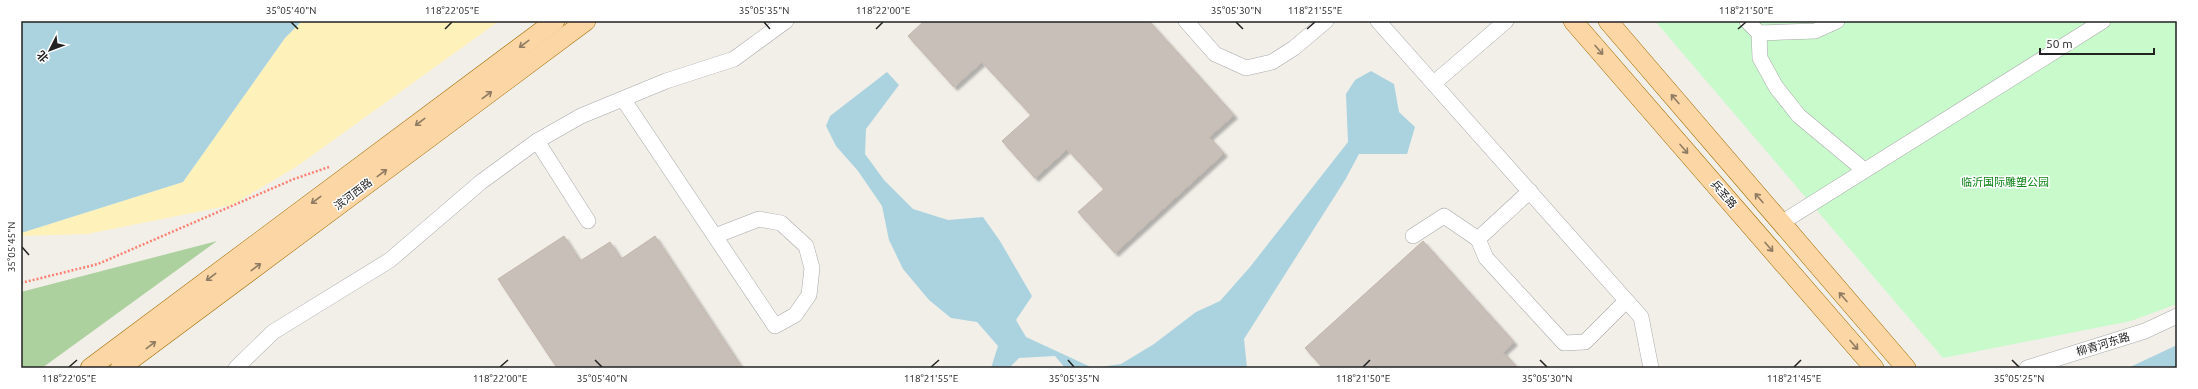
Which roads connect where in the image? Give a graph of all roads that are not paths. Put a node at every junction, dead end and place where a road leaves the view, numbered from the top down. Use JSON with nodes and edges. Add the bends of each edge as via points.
{"nodes":[{"id":1,"x":555,"y":21,"type":"edge"},
{"id":2,"x":586,"y":21,"type":"edge"},
{"id":3,"x":786,"y":21,"type":"edge"},
{"id":4,"x":1186,"y":21,"type":"edge"},
{"id":5,"x":1326,"y":21,"type":"edge"},
{"id":6,"x":1378,"y":21,"type":"edge"},
{"id":7,"x":1506,"y":21,"type":"edge"},
{"id":8,"x":1573,"y":21,"type":"edge"},
{"id":9,"x":1608,"y":21,"type":"edge"},
{"id":10,"x":1747,"y":21,"type":"edge"},
{"id":11,"x":1837,"y":21,"type":"edge"},
{"id":12,"x":2103,"y":21,"type":"edge"},
{"id":13,"x":1759,"y":33,"type":"junction"},
{"id":14,"x":1434,"y":83,"type":"junction"},
{"id":15,"x":623,"y":99,"type":"junction"},
{"id":16,"x":537,"y":141,"type":"junction"},
{"id":17,"x":1864,"y":170,"type":"junction"},
{"id":18,"x":1530,"y":191,"type":"junction"},
{"id":19,"x":588,"y":221,"type":"dead end"},
{"id":20,"x":1781,"y":223,"type":"junction"},
{"id":21,"x":715,"y":236,"type":"junction"},
{"id":22,"x":1413,"y":236,"type":"dead end"},
{"id":23,"x":1478,"y":239,"type":"junction"},
{"id":24,"x":1626,"y":301,"type":"junction"},
{"id":25,"x":2177,"y":316,"type":"edge"},
{"id":26,"x":90,"y":368,"type":"edge"},
{"id":27,"x":120,"y":368,"type":"edge"},
{"id":28,"x":236,"y":368,"type":"edge"},
{"id":29,"x":1651,"y":368,"type":"edge"},
{"id":30,"x":1874,"y":368,"type":"edge"},
{"id":31,"x":1906,"y":368,"type":"edge"},
{"id":32,"x":2027,"y":368,"type":"edge"}],
"edges":[{"from":1,"to":26,"type":"main road","name":"滨河西路","one_way":true},
{"from":27,"to":2,"type":"main road","name":"滨河西路","one_way":true},
{"from":3,"to":15,"type":"street","via":[[734,58]]},
{"from":4,"to":5,"type":"street","via":[[1215,54],[1246,68],[1272,62],[1294,48]]},
{"from":6,"to":14,"type":"street"},
{"from":7,"to":14,"type":"street"},
{"from":8,"to":30,"type":"main road","name":"兵圣路","one_way":true},
{"from":20,"to":9,"type":"main road","one_way":true},
{"from":10,"to":13,"type":"street"},
{"from":11,"to":13,"type":"street","via":[[1815,31]]},
{"from":12,"to":17,"type":"street"},
{"from":13,"to":17,"type":"street","via":[[1760,58],[1776,87],[1799,116]]},
{"from":14,"to":18,"type":"street"},
{"from":15,"to":16,"type":"street","via":[[580,116]]},
{"from":15,"to":21,"type":"street"},
{"from":16,"to":19,"type":"street"},
{"from":16,"to":28,"type":"street","via":[[481,182],[390,260],[273,332]]},
{"from":17,"to":20,"type":"street"},
{"from":18,"to":23,"type":"street"},
{"from":18,"to":24,"type":"street"},
{"from":31,"to":20,"type":"main road","one_way":true},
{"from":21,"to":21,"type":"street","via":[[775,326],[795,315],[809,295],[812,268],[806,246],[781,223],[760,219]]},
{"from":22,"to":23,"type":"street","via":[[1444,216]]},
{"from":23,"to":24,"type":"street","via":[[1486,258],[1564,343],[1585,342]]},
{"from":24,"to":29,"type":"street","via":[[1641,317]]},
{"from":25,"to":32,"type":"street","name":"柳青河东路","via":[[2145,331]]}]}
